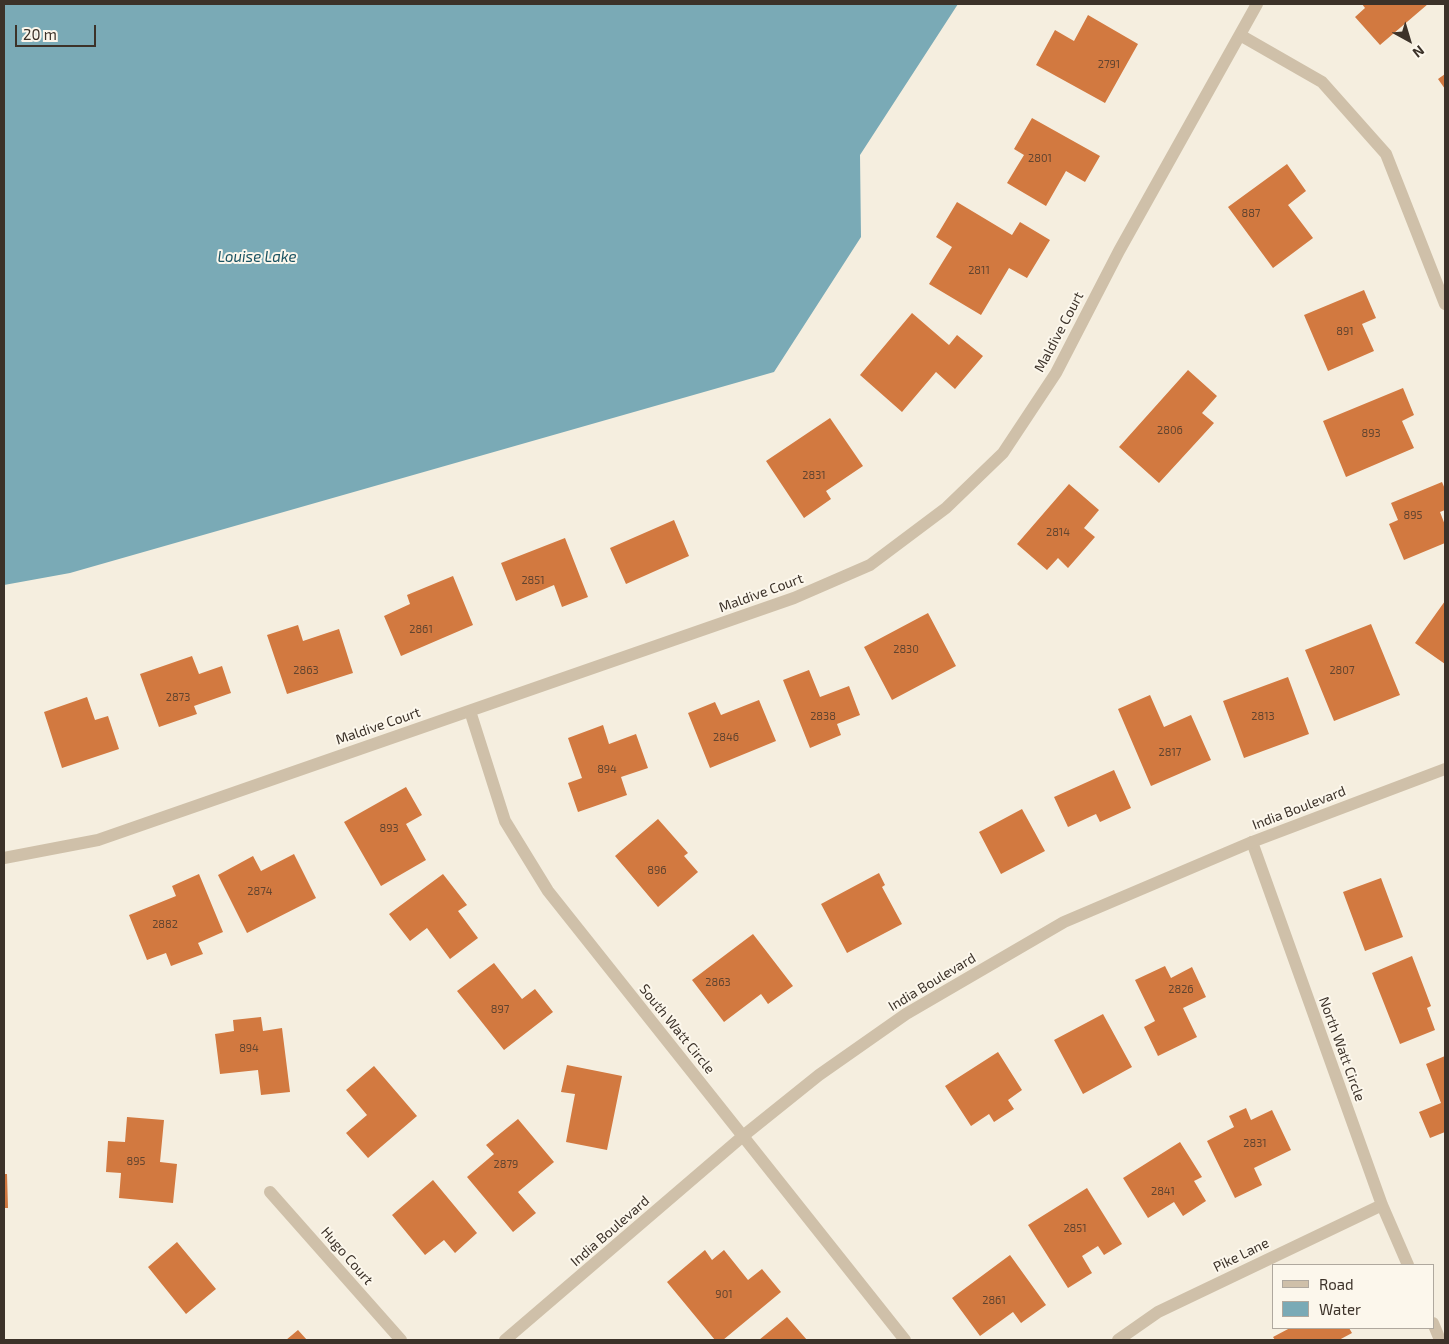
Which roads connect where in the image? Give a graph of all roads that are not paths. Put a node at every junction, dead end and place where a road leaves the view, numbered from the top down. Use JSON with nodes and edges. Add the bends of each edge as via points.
{"nodes":[{"id":1,"x":1257,"y":4,"type":"edge"},
{"id":2,"x":1240,"y":36,"type":"junction"},
{"id":3,"x":1445,"y":304,"type":"edge"},
{"id":4,"x":470,"y":711,"type":"junction"},
{"id":5,"x":1445,"y":769,"type":"edge"},
{"id":6,"x":1252,"y":842,"type":"junction"},
{"id":7,"x":4,"y":858,"type":"edge"},
{"id":8,"x":743,"y":1136,"type":"junction"},
{"id":9,"x":270,"y":1192,"type":"dead end"},
{"id":10,"x":1382,"y":1205,"type":"junction"},
{"id":11,"x":1408,"y":1264,"type":"edge"},
{"id":12,"x":1434,"y":1325,"type":"edge"},
{"id":13,"x":401,"y":1340,"type":"edge"},
{"id":14,"x":505,"y":1340,"type":"edge"},
{"id":15,"x":905,"y":1340,"type":"edge"},
{"id":16,"x":1118,"y":1340,"type":"edge"},
{"id":17,"x":1440,"y":1340,"type":"edge"}],
"edges":[{"from":1,"to":2,"type":"street","name":"Maldive Court"},
{"from":2,"to":3,"type":"street","via":[[1322,82],[1386,154]]},
{"from":2,"to":4,"type":"street","name":"Maldive Court","via":[[1119,251],[1056,373],[1003,453],[946,508],[870,565],[794,598]]},
{"from":4,"to":7,"type":"street","name":"Maldive Court","via":[[98,840]]},
{"from":4,"to":8,"type":"street","name":"South Watt Circle","via":[[505,821],[548,891]]},
{"from":5,"to":6,"type":"street","name":"India Boulevard"},
{"from":6,"to":8,"type":"street","name":"India Boulevard","via":[[1064,922],[906,1014],[819,1075]]},
{"from":6,"to":10,"type":"street","name":"North Watt Circle"},
{"from":8,"to":14,"type":"street","name":"India Boulevard"},
{"from":8,"to":15,"type":"street","name":"South Watt Circle"},
{"from":9,"to":13,"type":"street","name":"Hugo Court"},
{"from":10,"to":11,"type":"street","name":"North Watt Circle"},
{"from":10,"to":16,"type":"street","name":"Pike Lane","via":[[1158,1312]]},
{"from":12,"to":17,"type":"street"}]}
